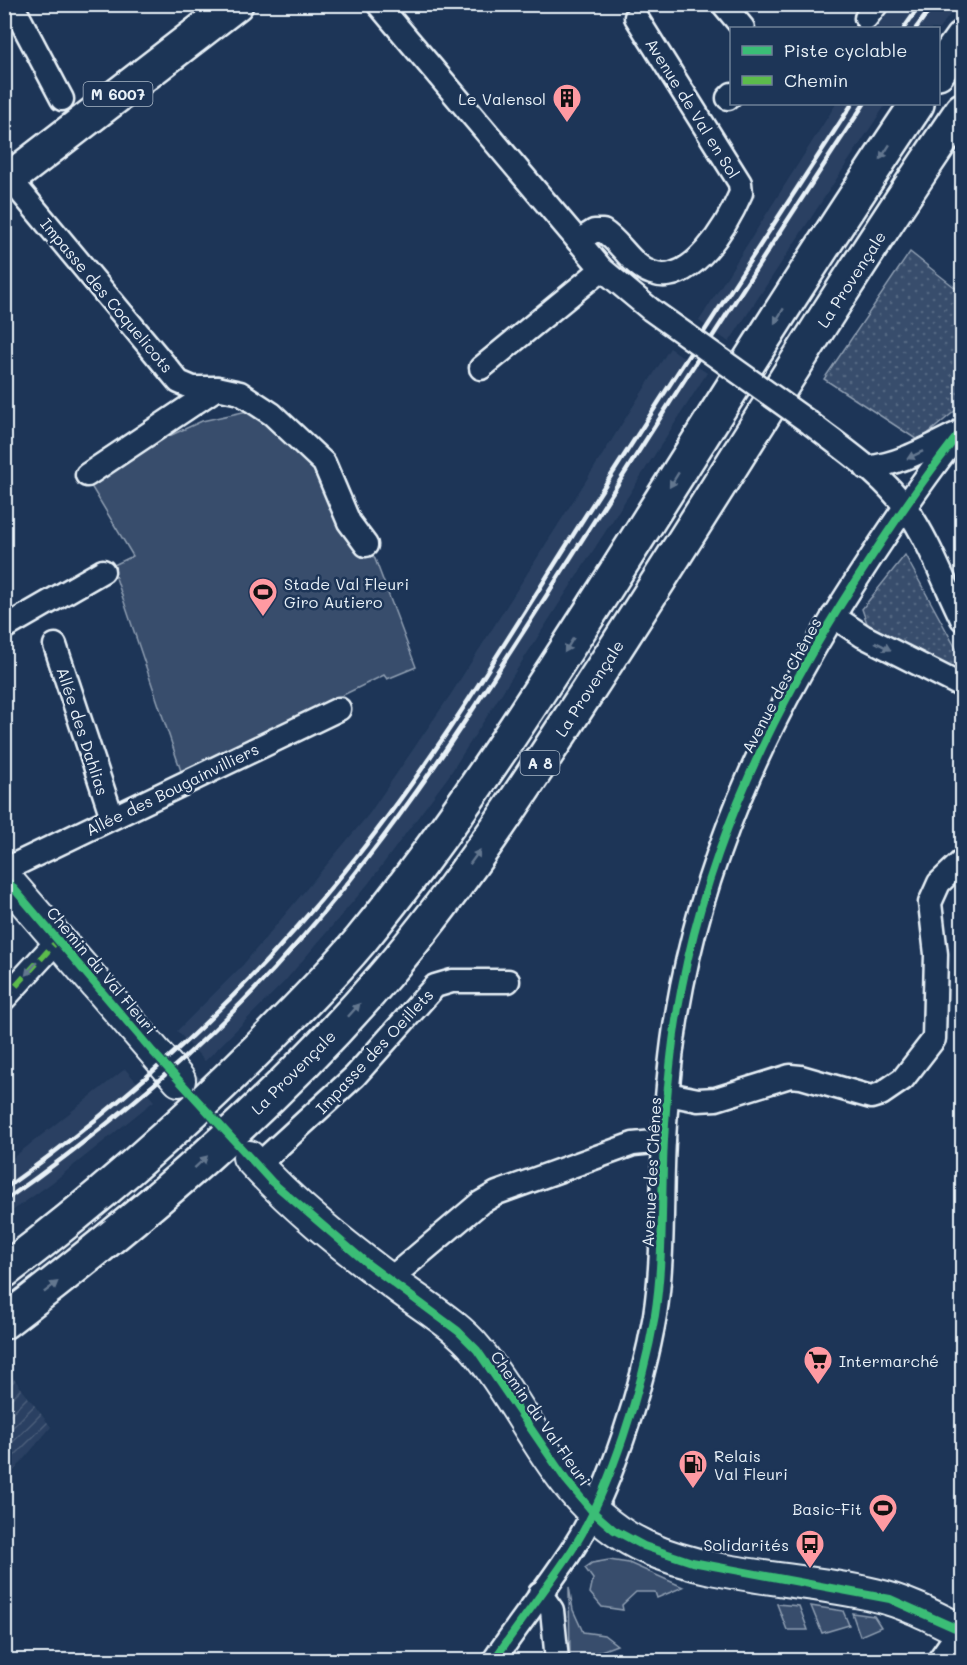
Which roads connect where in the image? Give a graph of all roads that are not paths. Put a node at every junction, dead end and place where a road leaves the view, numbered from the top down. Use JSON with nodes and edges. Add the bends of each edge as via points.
{"nodes":[{"id":1,"x":12,"y":4,"type":"edge"},
{"id":2,"x":236,"y":4,"type":"edge"},
{"id":3,"x":378,"y":4,"type":"edge"},
{"id":4,"x":723,"y":4,"type":"edge"},
{"id":5,"x":636,"y":17,"type":"dead end"},
{"id":6,"x":742,"y":27,"type":"edge"},
{"id":7,"x":963,"y":38,"type":"edge"},
{"id":8,"x":940,"y":71,"type":"edge"},
{"id":9,"x":62,"y":99,"type":"dead end"},
{"id":10,"x":916,"y":105,"type":"edge"},
{"id":11,"x":963,"y":110,"type":"edge"},
{"id":12,"x":7,"y":181,"type":"edge"},
{"id":13,"x":578,"y":241,"type":"junction"},
{"id":14,"x":602,"y":269,"type":"junction"},
{"id":15,"x":481,"y":368,"type":"dead end"},
{"id":16,"x":217,"y":388,"type":"junction"},
{"id":17,"x":962,"y":431,"type":"edge"},
{"id":18,"x":866,"y":468,"type":"junction"},
{"id":19,"x":87,"y":474,"type":"dead end"},
{"id":20,"x":905,"y":506,"type":"junction"},
{"id":21,"x":366,"y":545,"type":"dead end"},
{"id":22,"x":103,"y":571,"type":"dead end"},
{"id":23,"x":833,"y":616,"type":"junction"},
{"id":24,"x":963,"y":619,"type":"edge"},
{"id":25,"x":4,"y":628,"type":"edge"},
{"id":26,"x":55,"y":645,"type":"dead end"},
{"id":27,"x":963,"y":686,"type":"edge"},
{"id":28,"x":339,"y":709,"type":"dead end"},
{"id":29,"x":112,"y":818,"type":"junction"},
{"id":30,"x":963,"y":861,"type":"edge"},
{"id":31,"x":5,"y":876,"type":"edge"},
{"id":32,"x":58,"y":940,"type":"junction"},
{"id":33,"x":508,"y":981,"type":"dead end"},
{"id":34,"x":4,"y":999,"type":"edge"},
{"id":35,"x":179,"y":1080,"type":"tunnel mouth"},
{"id":36,"x":668,"y":1094,"type":"junction"},
{"id":37,"x":664,"y":1142,"type":"junction"},
{"id":38,"x":253,"y":1162,"type":"joint"},
{"id":39,"x":4,"y":1271,"type":"edge"},
{"id":40,"x":389,"y":1280,"type":"junction"},
{"id":41,"x":4,"y":1322,"type":"edge"},
{"id":42,"x":592,"y":1511,"type":"junction"},
{"id":43,"x":540,"y":1593,"type":"junction"},
{"id":44,"x":961,"y":1630,"type":"edge"},
{"id":45,"x":494,"y":1660,"type":"edge"},
{"id":46,"x":557,"y":1660,"type":"edge"},
{"id":47,"x":939,"y":1660,"type":"edge"}],
"edges":[{"from":1,"to":9,"type":"street"},
{"from":2,"to":12,"type":"main road","number":"M 6007"},
{"from":3,"to":13,"type":"street"},
{"from":4,"to":6,"type":"street"},
{"from":5,"to":13,"type":"street","name":"Avenue de Val en Sol","via":[[740,183],[741,193],[710,247],[685,269],[667,276],[638,265],[603,231],[594,231]]},
{"from":7,"to":8,"type":"main road"},
{"from":10,"to":39,"type":"main road","number":"A 8","one_way":true,"via":[[528,709],[411,876],[320,986],[229,1077],[96,1197]]},
{"from":41,"to":11,"type":"main road","name":"La Provençale","number":"A 8","one_way":true,"via":[[121,1231],[261,1106],[387,973],[443,902],[565,725]]},
{"from":12,"to":16,"type":"street","name":"Impasse des Coquelicots","via":[[179,382],[193,388]]},
{"from":13,"to":14,"type":"street"},
{"from":14,"to":15,"type":"street"},
{"from":14,"to":18,"type":"street","bridge":true,"via":[[650,309],[810,423]]},
{"from":16,"to":19,"type":"street"},
{"from":16,"to":21,"type":"street","name":"Impasse des Coquelicots","via":[[253,400],[324,463],[350,522]]},
{"from":17,"to":18,"type":"street","one_way":true,"via":[[905,460]]},
{"from":17,"to":20,"type":"street","name":"Avenue des Chênes"},
{"from":18,"to":20,"type":"street"},
{"from":20,"to":23,"type":"street","name":"Avenue des Chênes"},
{"from":20,"to":24,"type":"street"},
{"from":22,"to":25,"type":"street"},
{"from":23,"to":27,"type":"street","one_way":true,"via":[[863,636]]},
{"from":23,"to":36,"type":"street","name":"Avenue des Chênes","via":[[762,743],[728,827],[689,954],[671,1050]]},
{"from":26,"to":29,"type":"street","name":"Allée des Dahlias"},
{"from":28,"to":29,"type":"street","name":"Allée des Bougainvilliers"},
{"from":29,"to":31,"type":"street","name":"Allée des Bougainvilliers"},
{"from":30,"to":36,"type":"street","via":[[939,883],[930,903],[936,954],[934,1039],[903,1079],[871,1096],[790,1076],[716,1099]]},
{"from":31,"to":32,"type":"street","name":"Chemin du Val Fleuri"},
{"from":32,"to":34,"type":"street","one_way":true},
{"from":32,"to":35,"type":"street","name":"Chemin du Val Fleuri"},
{"from":33,"to":38,"type":"street","name":"Impasse des Oeillets","via":[[452,981],[435,986],[355,1076]]},
{"from":36,"to":37,"type":"street","name":"Avenue des Chênes"},
{"from":37,"to":40,"type":"street","via":[[633,1144],[497,1193]]},
{"from":37,"to":42,"type":"street","name":"Avenue des Chênes","via":[[655,1315],[636,1394]]},
{"from":38,"to":40,"type":"street","name":"Chemin du Val Fleuri"},
{"from":40,"to":42,"type":"street","name":"Chemin du Val Fleuri","via":[[458,1331],[477,1350],[550,1459]]},
{"from":42,"to":43,"type":"street","name":"Avenue des Chênes","via":[[571,1551]]},
{"from":42,"to":44,"type":"street","name":"Chemin du Val Fleuri","via":[[614,1530],[666,1555],[890,1599]]},
{"from":43,"to":45,"type":"street","name":"Avenue des Chênes"},
{"from":43,"to":46,"type":"street","via":[[552,1610]]},
{"from":44,"to":47,"type":"street"}]}
